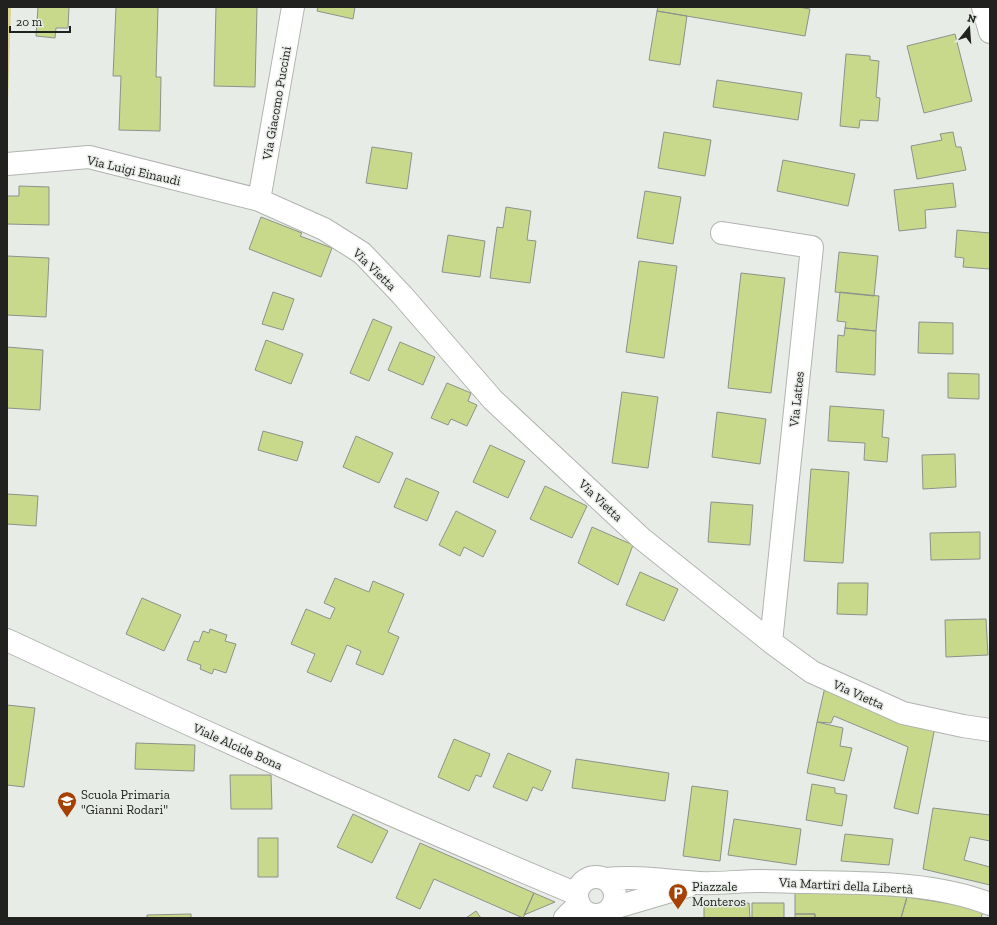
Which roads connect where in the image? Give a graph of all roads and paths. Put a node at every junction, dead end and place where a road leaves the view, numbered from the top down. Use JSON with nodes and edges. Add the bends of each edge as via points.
{"nodes":[{"id":1,"x":293,"y":7,"type":"edge"},
{"id":2,"x":983,"y":7,"type":"edge"},
{"id":3,"x":990,"y":32,"type":"edge"},
{"id":4,"x":7,"y":164,"type":"edge"},
{"id":5,"x":259,"y":200,"type":"junction"},
{"id":6,"x":722,"y":233,"type":"dead end"},
{"id":7,"x":7,"y":640,"type":"edge"},
{"id":8,"x":771,"y":642,"type":"junction"},
{"id":9,"x":990,"y":730,"type":"edge"},
{"id":10,"x":699,"y":883,"type":"junction"},
{"id":11,"x":589,"y":902,"type":"edge"},
{"id":12,"x":990,"y":904,"type":"edge"}],
"edges":[{"from":1,"to":5,"type":"street","name":"Via Giacomo Puccini"},
{"from":2,"to":3,"type":"street"},
{"from":4,"to":5,"type":"street","name":"Via Luigi Einaudi","via":[[89,157]]},
{"from":5,"to":8,"type":"street","name":"Via Vietta","via":[[324,228],[362,253],[492,400],[641,538]]},
{"from":6,"to":8,"type":"street","name":"Via Lattes","via":[[812,247]]},
{"from":7,"to":11,"type":"street","name":"Viale Alcide Bona","via":[[470,849],[530,867]]},
{"from":8,"to":9,"type":"street","name":"Via Vietta","via":[[812,672],[903,713]]},
{"from":10,"to":11,"type":"street","name":"Via Martiri della Libertà"},
{"from":10,"to":11,"type":"street","name":"Via Martiri della Libertà","via":[[622,877]]},
{"from":10,"to":12,"type":"street","name":"Via Martiri della Libertà","via":[[760,881],[894,885],[960,894]]}]}
